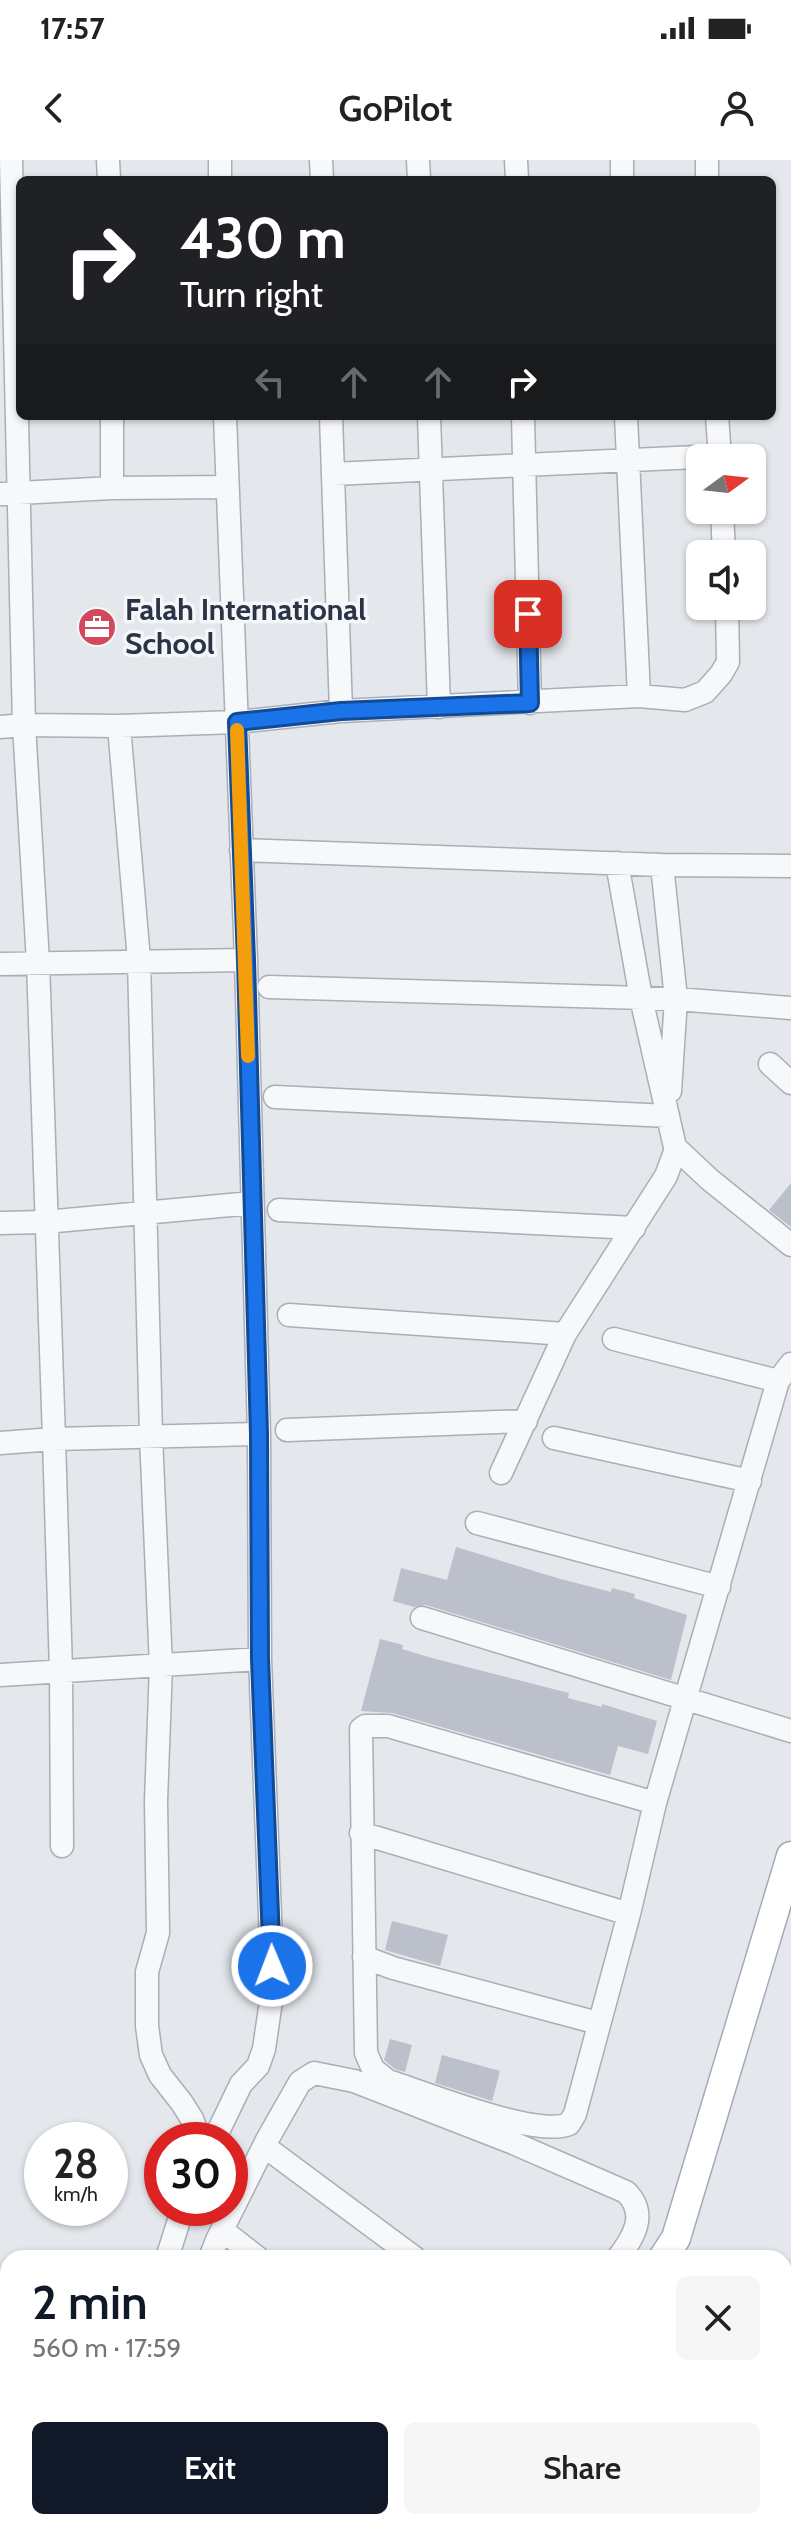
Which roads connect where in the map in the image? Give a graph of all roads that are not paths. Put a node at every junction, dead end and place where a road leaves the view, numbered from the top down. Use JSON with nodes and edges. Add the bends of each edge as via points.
{"nodes":[{"id":1,"x":11,"y":160,"type":"edge"},
{"id":2,"x":11,"y":266,"type":"edge"},
{"id":3,"x":112,"y":420,"type":"edge"},
{"id":4,"x":225,"y":420,"type":"edge"},
{"id":5,"x":331,"y":420,"type":"edge"},
{"id":6,"x":429,"y":420,"type":"edge"},
{"id":7,"x":523,"y":420,"type":"edge"},
{"id":8,"x":626,"y":420,"type":"edge"},
{"id":9,"x":717,"y":420,"type":"edge"},
{"id":10,"x":719,"y":444,"type":"edge"},
{"id":11,"x":686,"y":458,"type":"edge"},
{"id":12,"x":627,"y":460,"type":"junction"},
{"id":13,"x":524,"y":465,"type":"junction"},
{"id":14,"x":431,"y":470,"type":"junction"},
{"id":15,"x":333,"y":474,"type":"junction"},
{"id":16,"x":226,"y":487,"type":"junction"},
{"id":17,"x":112,"y":488,"type":"junction"},
{"id":18,"x":9,"y":493,"type":"edge"},
{"id":19,"x":727,"y":620,"type":"edge"},
{"id":20,"x":639,"y":696,"type":"junction"},
{"id":21,"x":530,"y":703,"type":"junction"},
{"id":22,"x":439,"y":707,"type":"junction"},
{"id":23,"x":341,"y":711,"type":"junction"},
{"id":24,"x":237,"y":722,"type":"junction"},
{"id":25,"x":24,"y":725,"type":"junction"},
{"id":26,"x":119,"y":726,"type":"junction"},
{"id":27,"x":0,"y":727,"type":"edge"},
{"id":28,"x":241,"y":850,"type":"junction"},
{"id":29,"x":617,"y":863,"type":"junction"},
{"id":30,"x":662,"y":865,"type":"junction"},
{"id":31,"x":791,"y":866,"type":"edge"},
{"id":32,"x":139,"y":960,"type":"junction"},
{"id":33,"x":246,"y":960,"type":"junction"},
{"id":34,"x":38,"y":962,"type":"junction"},
{"id":35,"x":0,"y":964,"type":"edge"},
{"id":36,"x":269,"y":987,"type":"dead end"},
{"id":37,"x":641,"y":998,"type":"junction"},
{"id":38,"x":676,"y":999,"type":"junction"},
{"id":39,"x":791,"y":1008,"type":"edge"},
{"id":40,"x":770,"y":1064,"type":"dead end"},
{"id":41,"x":791,"y":1083,"type":"edge"},
{"id":42,"x":275,"y":1097,"type":"dead end"},
{"id":43,"x":668,"y":1116,"type":"junction"},
{"id":44,"x":676,"y":1149,"type":"junction"},
{"id":45,"x":252,"y":1203,"type":"junction"},
{"id":46,"x":279,"y":1210,"type":"dead end"},
{"id":47,"x":145,"y":1212,"type":"junction"},
{"id":48,"x":45,"y":1222,"type":"junction"},
{"id":49,"x":0,"y":1223,"type":"edge"},
{"id":50,"x":634,"y":1228,"type":"junction"},
{"id":51,"x":791,"y":1245,"type":"edge"},
{"id":52,"x":289,"y":1315,"type":"dead end"},
{"id":53,"x":565,"y":1334,"type":"junction"},
{"id":54,"x":614,"y":1339,"type":"dead end"},
{"id":55,"x":785,"y":1373,"type":"edge"},
{"id":56,"x":526,"y":1421,"type":"junction"},
{"id":57,"x":287,"y":1430,"type":"dead end"},
{"id":58,"x":259,"y":1434,"type":"junction"},
{"id":59,"x":151,"y":1436,"type":"junction"},
{"id":60,"x":554,"y":1438,"type":"dead end"},
{"id":61,"x":54,"y":1439,"type":"junction"},
{"id":62,"x":0,"y":1443,"type":"edge"},
{"id":63,"x":501,"y":1473,"type":"dead end"},
{"id":64,"x":750,"y":1481,"type":"junction"},
{"id":65,"x":477,"y":1523,"type":"dead end"},
{"id":66,"x":719,"y":1587,"type":"junction"},
{"id":67,"x":422,"y":1618,"type":"dead end"},
{"id":68,"x":260,"y":1659,"type":"junction"},
{"id":69,"x":161,"y":1666,"type":"junction"},
{"id":70,"x":61,"y":1671,"type":"junction"},
{"id":71,"x":0,"y":1675,"type":"edge"},
{"id":72,"x":686,"y":1700,"type":"junction"},
{"id":73,"x":791,"y":1731,"type":"edge"},
{"id":74,"x":655,"y":1803,"type":"junction"},
{"id":75,"x":361,"y":1833,"type":"junction"},
{"id":76,"x":62,"y":1846,"type":"dead end"},
{"id":77,"x":791,"y":1856,"type":"edge"},
{"id":78,"x":629,"y":1914,"type":"junction"},
{"id":79,"x":364,"y":1957,"type":"junction"},
{"id":80,"x":598,"y":2023,"type":"junction"},
{"id":81,"x":193,"y":2122,"type":"edge"},
{"id":82,"x":223,"y":2122,"type":"edge"},
{"id":83,"x":264,"y":2146,"type":"junction"},
{"id":84,"x":177,"y":2226,"type":"edge"},
{"id":85,"x":222,"y":2230,"type":"junction"},
{"id":86,"x":170,"y":2250,"type":"edge"},
{"id":87,"x":213,"y":2250,"type":"edge"},
{"id":88,"x":248,"y":2250,"type":"edge"},
{"id":89,"x":404,"y":2250,"type":"edge"},
{"id":90,"x":624,"y":2250,"type":"edge"},
{"id":91,"x":668,"y":2250,"type":"edge"}],
"edges":[{"from":1,"to":2,"type":"street"},
{"from":2,"to":18,"type":"street"},
{"from":3,"to":17,"type":"street"},
{"from":4,"to":16,"type":"street"},
{"from":5,"to":15,"type":"street"},
{"from":6,"to":14,"type":"street"},
{"from":7,"to":13,"type":"street"},
{"from":8,"to":12,"type":"street"},
{"from":9,"to":10,"type":"street"},
{"from":11,"to":12,"type":"street"},
{"from":12,"to":13,"type":"street"},
{"from":12,"to":20,"type":"street"},
{"from":13,"to":14,"type":"street"},
{"from":13,"to":21,"type":"street"},
{"from":14,"to":15,"type":"street"},
{"from":14,"to":22,"type":"street"},
{"from":15,"to":23,"type":"street"},
{"from":16,"to":17,"type":"street"},
{"from":16,"to":24,"type":"street"},
{"from":17,"to":18,"type":"street"},
{"from":18,"to":25,"type":"street"},
{"from":19,"to":20,"type":"street","via":[[728,662],[705,692],[685,700]]},
{"from":20,"to":21,"type":"street"},
{"from":21,"to":22,"type":"street"},
{"from":22,"to":23,"type":"street"},
{"from":23,"to":24,"type":"street"},
{"from":24,"to":26,"type":"street"},
{"from":24,"to":28,"type":"street"},
{"from":25,"to":26,"type":"street"},
{"from":25,"to":27,"type":"street"},
{"from":25,"to":34,"type":"street"},
{"from":26,"to":32,"type":"street"},
{"from":28,"to":29,"type":"street"},
{"from":28,"to":33,"type":"street"},
{"from":29,"to":30,"type":"street"},
{"from":29,"to":37,"type":"street"},
{"from":30,"to":31,"type":"street"},
{"from":30,"to":38,"type":"street"},
{"from":32,"to":33,"type":"street"},
{"from":32,"to":34,"type":"street"},
{"from":32,"to":47,"type":"street"},
{"from":33,"to":45,"type":"street"},
{"from":34,"to":35,"type":"street"},
{"from":34,"to":48,"type":"street"},
{"from":36,"to":37,"type":"street"},
{"from":37,"to":38,"type":"street"},
{"from":37,"to":43,"type":"street"},
{"from":38,"to":39,"type":"street"},
{"from":38,"to":43,"type":"street"},
{"from":40,"to":41,"type":"street"},
{"from":42,"to":43,"type":"street"},
{"from":43,"to":44,"type":"street"},
{"from":44,"to":50,"type":"street"},
{"from":44,"to":51,"type":"street"},
{"from":45,"to":47,"type":"street"},
{"from":45,"to":58,"type":"street"},
{"from":46,"to":50,"type":"street"},
{"from":47,"to":48,"type":"street"},
{"from":47,"to":59,"type":"street"},
{"from":48,"to":49,"type":"street"},
{"from":48,"to":61,"type":"street"},
{"from":50,"to":53,"type":"street"},
{"from":52,"to":53,"type":"street"},
{"from":53,"to":56,"type":"street"},
{"from":54,"to":55,"type":"street"},
{"from":55,"to":64,"type":"street"},
{"from":56,"to":57,"type":"street"},
{"from":56,"to":63,"type":"street"},
{"from":58,"to":59,"type":"street"},
{"from":58,"to":68,"type":"street"},
{"from":59,"to":61,"type":"street"},
{"from":59,"to":69,"type":"street"},
{"from":60,"to":64,"type":"street"},
{"from":61,"to":62,"type":"street"},
{"from":61,"to":70,"type":"street"},
{"from":64,"to":66,"type":"street"},
{"from":65,"to":66,"type":"street"},
{"from":66,"to":72,"type":"street"},
{"from":67,"to":72,"type":"street"},
{"from":68,"to":69,"type":"street"},
{"from":68,"to":82,"type":"street","via":[[270,2014],[258,2066],[241,2084]]},
{"from":69,"to":70,"type":"street"},
{"from":69,"to":81,"type":"street","via":[[158,1933],[147,1972],[147,2026],[160,2075]]},
{"from":70,"to":71,"type":"street"},
{"from":70,"to":76,"type":"street"},
{"from":72,"to":73,"type":"street"},
{"from":72,"to":74,"type":"street"},
{"from":74,"to":75,"type":"street","via":[[388,1726],[365,1726],[359,1735]]},
{"from":74,"to":78,"type":"street"},
{"from":75,"to":78,"type":"street"},
{"from":75,"to":79,"type":"street"},
{"from":77,"to":91,"type":"main road"},
{"from":78,"to":80,"type":"street"},
{"from":79,"to":80,"type":"street"},
{"from":79,"to":80,"type":"street","via":[[366,2053],[373,2069],[388,2081],[525,2125],[569,2124]]},
{"from":83,"to":85,"type":"street"},
{"from":83,"to":89,"type":"street"},
{"from":83,"to":90,"type":"street","via":[[306,2076],[354,2081],[626,2192],[637,2208],[638,2226]]},
{"from":84,"to":86,"type":"street"},
{"from":85,"to":87,"type":"street"},
{"from":85,"to":88,"type":"street"}]}
